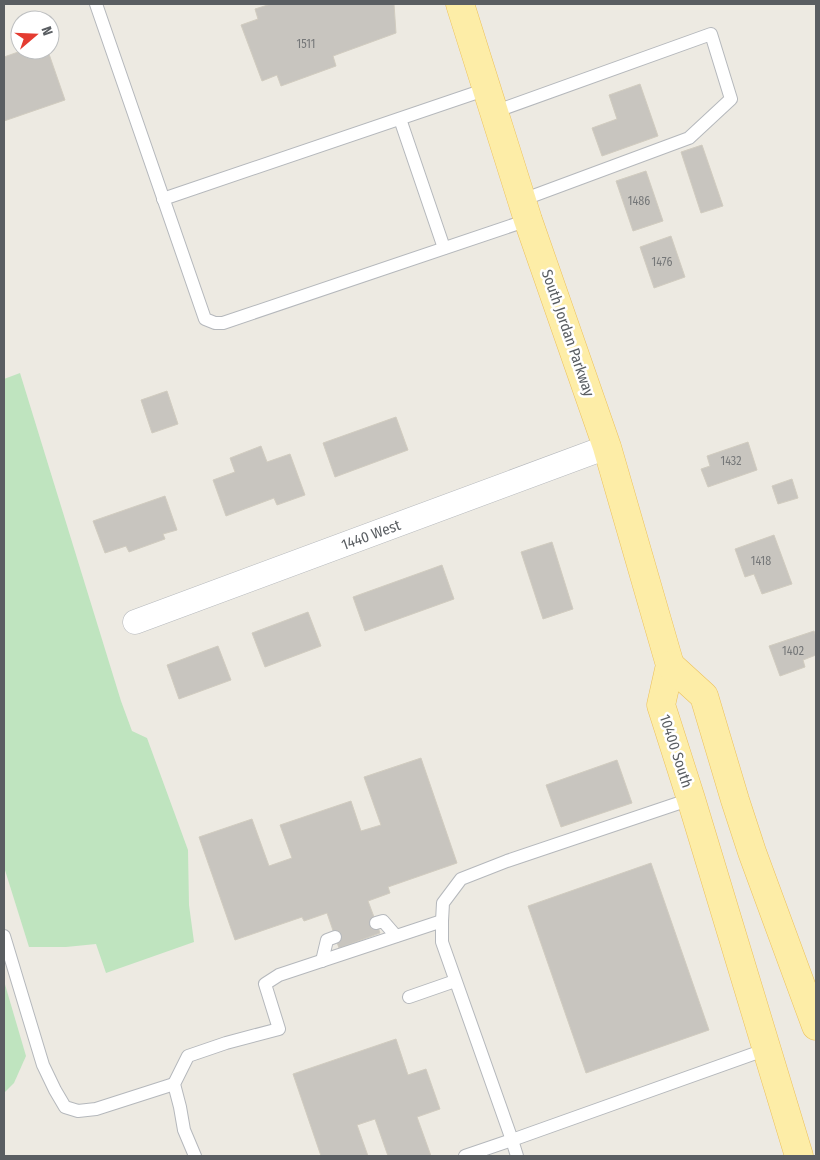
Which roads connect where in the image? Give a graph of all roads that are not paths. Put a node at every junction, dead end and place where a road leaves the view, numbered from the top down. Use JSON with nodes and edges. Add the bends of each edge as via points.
{"nodes":[{"id":1,"x":96,"y":4,"type":"edge"},
{"id":2,"x":460,"y":4,"type":"edge"},
{"id":3,"x":491,"y":100,"type":"junction"},
{"id":4,"x":400,"y":119,"type":"junction"},
{"id":5,"x":164,"y":199,"type":"junction"},
{"id":6,"x":525,"y":210,"type":"junction"},
{"id":7,"x":444,"y":248,"type":"junction"},
{"id":8,"x":607,"y":447,"type":"junction"},
{"id":9,"x":135,"y":622,"type":"dead end"},
{"id":10,"x":670,"y":665,"type":"junction"},
{"id":11,"x":691,"y":799,"type":"junction"},
{"id":12,"x":442,"y":921,"type":"junction"},
{"id":13,"x":376,"y":923,"type":"dead end"},
{"id":14,"x":4,"y":936,"type":"edge"},
{"id":15,"x":396,"y":936,"type":"junction"},
{"id":16,"x":335,"y":937,"type":"dead end"},
{"id":17,"x":322,"y":960,"type":"junction"},
{"id":18,"x":456,"y":981,"type":"junction"},
{"id":19,"x":409,"y":997,"type":"dead end"},
{"id":20,"x":816,"y":1026,"type":"edge"},
{"id":21,"x":767,"y":1049,"type":"junction"},
{"id":22,"x":174,"y":1084,"type":"junction"},
{"id":23,"x":512,"y":1140,"type":"junction"},
{"id":24,"x":195,"y":1156,"type":"edge"},
{"id":25,"x":464,"y":1156,"type":"edge"},
{"id":26,"x":517,"y":1156,"type":"edge"},
{"id":27,"x":799,"y":1156,"type":"edge"}],
"edges":[{"from":1,"to":5,"type":"lane"},
{"from":2,"to":3,"type":"main road","name":"South Jordan Parkway"},
{"from":3,"to":4,"type":"lane"},
{"from":3,"to":6,"type":"main road","name":"South Jordan Parkway"},
{"from":3,"to":6,"type":"lane","via":[[711,34],[731,99],[689,138]]},
{"from":4,"to":5,"type":"lane"},
{"from":4,"to":7,"type":"lane"},
{"from":5,"to":7,"type":"lane","via":[[205,320],[215,323]]},
{"from":6,"to":7,"type":"lane"},
{"from":6,"to":8,"type":"main road","name":"South Jordan Parkway"},
{"from":8,"to":9,"type":"street","name":"1440 West"},
{"from":8,"to":10,"type":"main road","name":"South Jordan Parkway"},
{"from":10,"to":11,"type":"main road","name":"10400 South","via":[[661,704]]},
{"from":10,"to":20,"type":"main road","via":[[704,696],[752,852]]},
{"from":11,"to":12,"type":"lane","via":[[507,860],[461,879],[443,903]]},
{"from":11,"to":21,"type":"main road","name":"10400 South"},
{"from":12,"to":15,"type":"lane"},
{"from":12,"to":18,"type":"lane","via":[[442,942]]},
{"from":13,"to":15,"type":"lane","via":[[383,921]]},
{"from":14,"to":22,"type":"lane","via":[[43,1065],[65,1107],[78,1111],[96,1109]]},
{"from":15,"to":17,"type":"lane"},
{"from":16,"to":17,"type":"lane","via":[[327,940]]},
{"from":17,"to":22,"type":"lane","via":[[279,974],[265,984],[279,1029],[188,1056]]},
{"from":18,"to":19,"type":"lane"},
{"from":18,"to":23,"type":"lane"},
{"from":21,"to":23,"type":"lane"},
{"from":21,"to":27,"type":"main road","name":"10400 South"},
{"from":22,"to":24,"type":"lane","via":[[184,1130]]},
{"from":23,"to":25,"type":"lane"},
{"from":23,"to":26,"type":"lane"}]}
